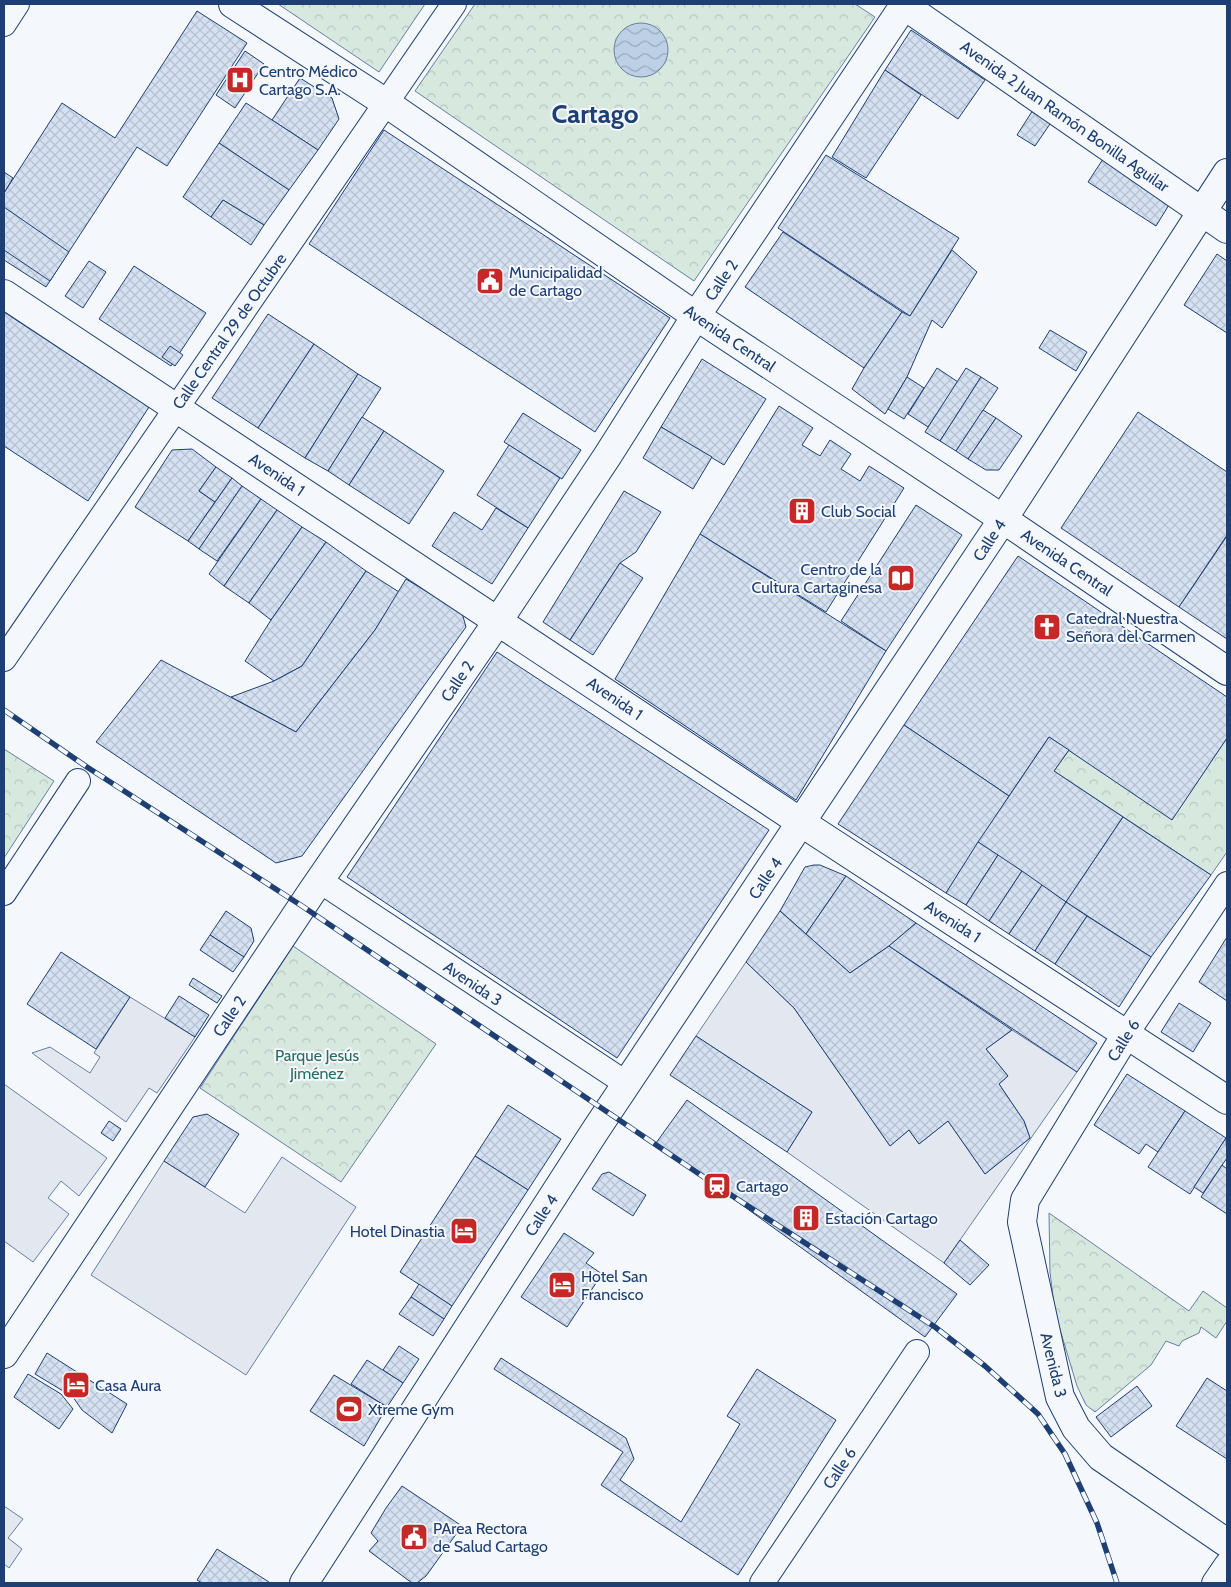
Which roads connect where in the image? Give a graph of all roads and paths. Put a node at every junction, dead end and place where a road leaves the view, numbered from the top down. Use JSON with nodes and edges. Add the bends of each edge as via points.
{"nodes":[{"id":1,"x":17,"y":4,"type":"edge"},
{"id":2,"x":233,"y":4,"type":"edge"},
{"id":3,"x":454,"y":4,"type":"edge"},
{"id":4,"x":904,"y":4,"type":"edge"},
{"id":5,"x":4,"y":24,"type":"edge"},
{"id":6,"x":386,"y":103,"type":"junction"},
{"id":7,"x":1227,"y":172,"type":"edge"},
{"id":8,"x":1201,"y":211,"type":"junction"},
{"id":9,"x":1227,"y":229,"type":"edge"},
{"id":10,"x":4,"y":294,"type":"edge"},
{"id":11,"x":696,"y":316,"type":"junction"},
{"id":12,"x":176,"y":407,"type":"junction"},
{"id":13,"x":1003,"y":519,"type":"junction"},
{"id":14,"x":498,"y":621,"type":"junction"},
{"id":15,"x":4,"y":659,"type":"edge"},
{"id":16,"x":1227,"y":671,"type":"edge"},
{"id":17,"x":78,"y":781,"type":"dead end"},
{"id":18,"x":802,"y":822,"type":"junction"},
{"id":19,"x":320,"y":881,"type":"junction"},
{"id":20,"x":1227,"y":884,"type":"edge"},
{"id":21,"x":4,"y":893,"type":"edge"},
{"id":22,"x":1127,"y":1033,"type":"junction"},
{"id":23,"x":626,"y":1084,"type":"junction"},
{"id":24,"x":1227,"y":1100,"type":"edge"},
{"id":25,"x":1025,"y":1200,"type":"joint"},
{"id":26,"x":917,"y":1352,"type":"dead end"},
{"id":27,"x":4,"y":1354,"type":"edge"},
{"id":28,"x":1227,"y":1543,"type":"edge"},
{"id":29,"x":1227,"y":1564,"type":"edge"},
{"id":30,"x":779,"y":1572,"type":"edge"},
{"id":31,"x":304,"y":1583,"type":"edge"},
{"id":32,"x":762,"y":1583,"type":"edge"},
{"id":33,"x":1214,"y":1583,"type":"edge"}],
"edges":[{"from":1,"to":5,"type":"street"},
{"from":2,"to":6,"type":"street","name":"Avenida Central"},
{"from":3,"to":6,"type":"street","name":"Calle Central 29 de Octubre"},
{"from":4,"to":8,"type":"street","name":"Avenida 2 Juan Ramón Bonilla Aguilar"},
{"from":4,"to":11,"type":"street","name":"Calle 2"},
{"from":6,"to":11,"type":"street","name":"Avenida Central"},
{"from":6,"to":12,"type":"street","name":"Calle Central 29 de Octubre"},
{"from":7,"to":8,"type":"street","name":"Calle 4"},
{"from":8,"to":9,"type":"street","name":"Avenida 2 Juan Ramón Bonilla Aguilar"},
{"from":8,"to":13,"type":"street","name":"Calle 4"},
{"from":10,"to":12,"type":"street","name":"Avenida 1"},
{"from":11,"to":13,"type":"street","name":"Avenida Central"},
{"from":11,"to":14,"type":"street","name":"Calle 2"},
{"from":12,"to":14,"type":"street","name":"Avenida 1"},
{"from":12,"to":15,"type":"street","name":"Calle Central 29 de Octubre"},
{"from":13,"to":16,"type":"street","name":"Avenida Central"},
{"from":13,"to":18,"type":"street","name":"Calle 4"},
{"from":14,"to":18,"type":"street","name":"Avenida 1"},
{"from":14,"to":19,"type":"street","name":"Calle 2"},
{"from":17,"to":21,"type":"street"},
{"from":18,"to":22,"type":"street","name":"Avenida 1"},
{"from":18,"to":23,"type":"street","name":"Calle 4"},
{"from":19,"to":23,"type":"street","name":"Avenida 3"},
{"from":19,"to":27,"type":"street","name":"Calle 2"},
{"from":20,"to":22,"type":"street","name":"Calle 6"},
{"from":22,"to":24,"type":"street","name":"Avenida 1"},
{"from":22,"to":25,"type":"street","name":"Calle 6"},
{"from":23,"to":31,"type":"street","name":"Calle 4"},
{"from":25,"to":28,"type":"street","name":"Avenida 3","via":[[1022,1222],[1060,1397],[1076,1428],[1101,1457]]},
{"from":26,"to":30,"type":"street","name":"Calle 6"},
{"from":29,"to":33,"type":"street"},
{"from":30,"to":32,"type":"street","name":"Calle 6"}]}
